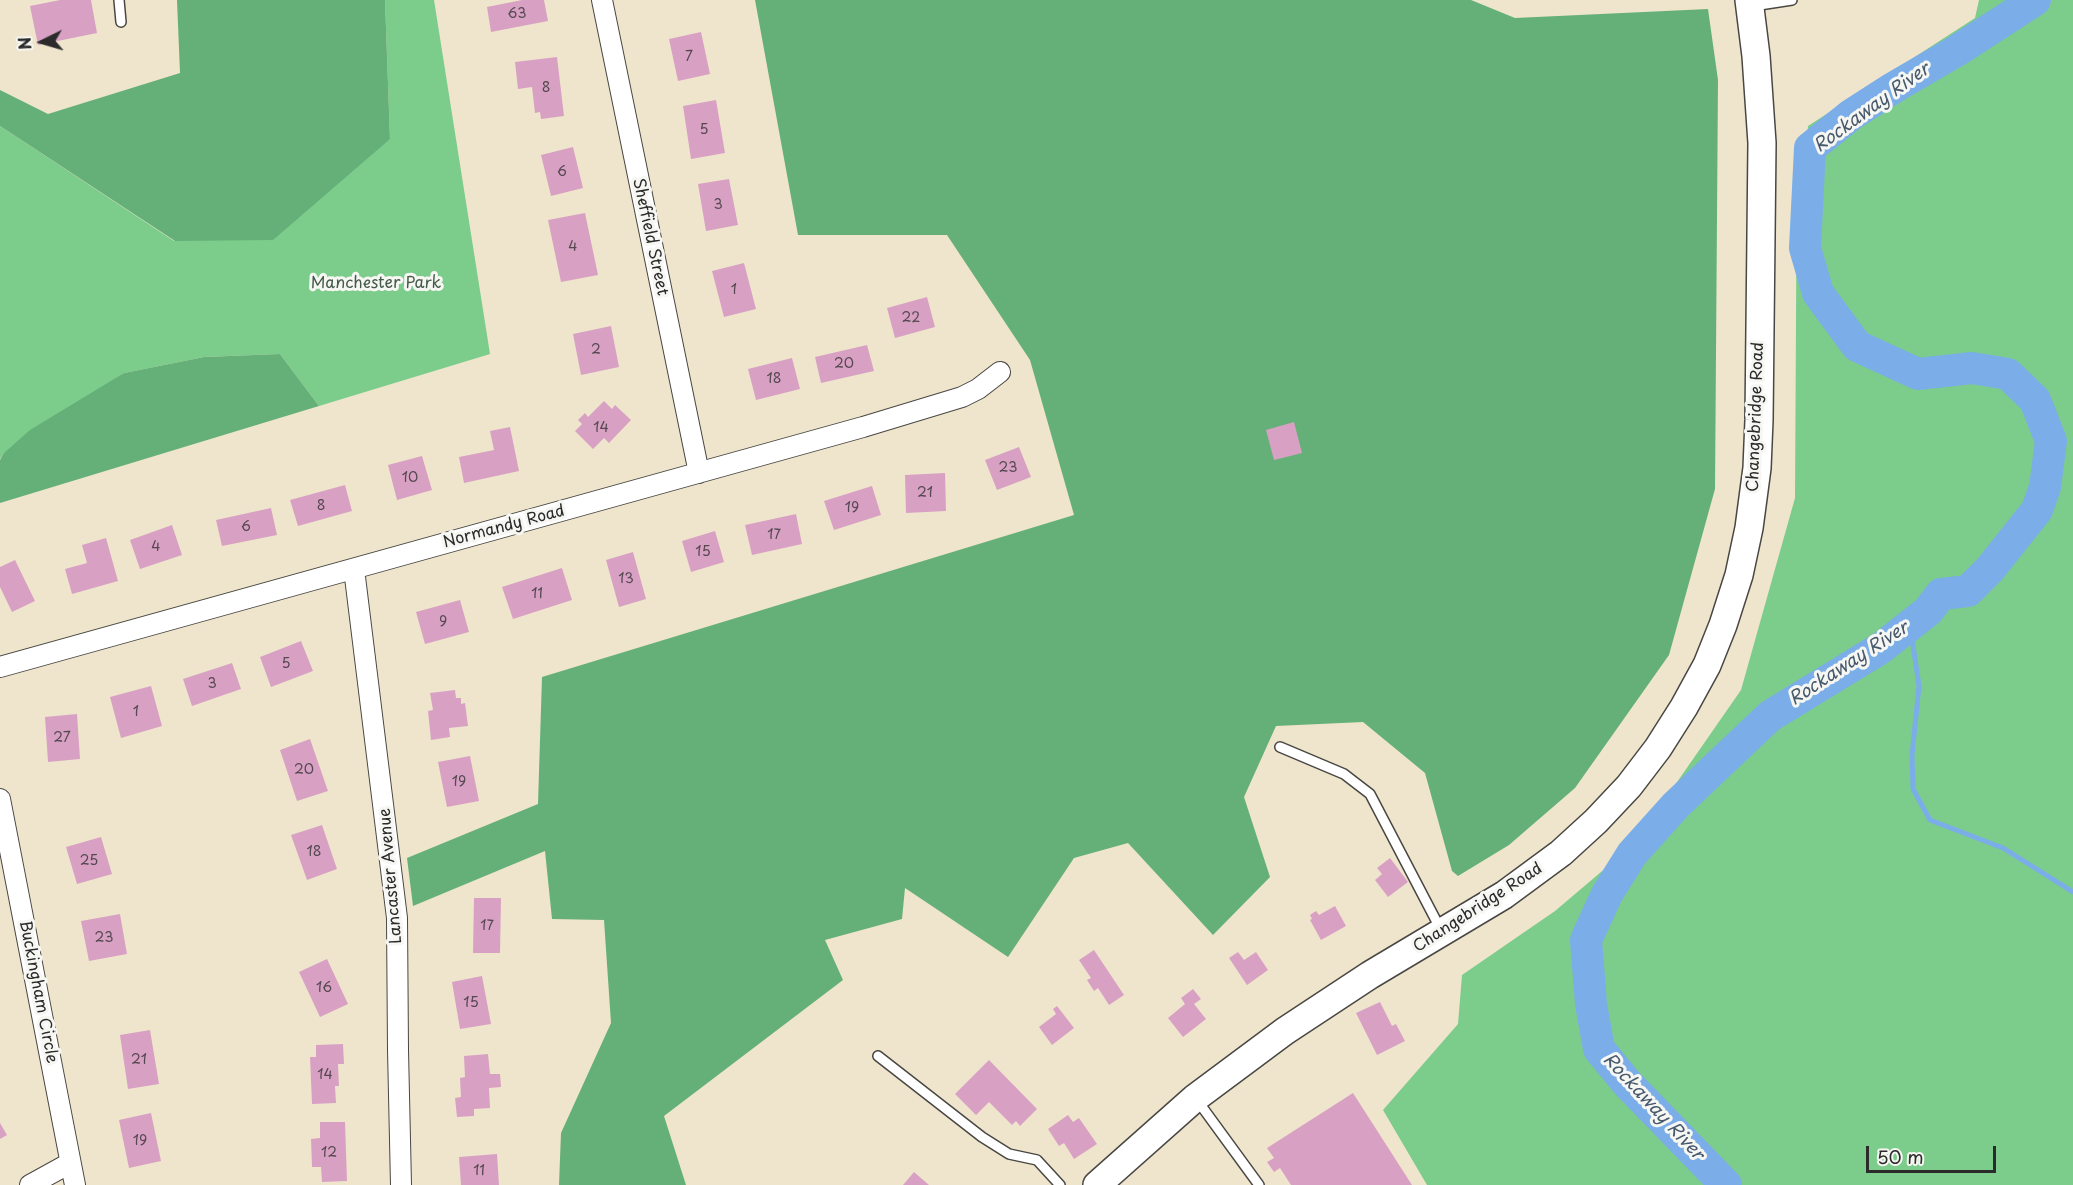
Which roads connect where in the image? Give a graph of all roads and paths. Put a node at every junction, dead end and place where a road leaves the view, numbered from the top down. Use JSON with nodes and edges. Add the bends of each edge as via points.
{"nodes":[{"id":1,"x":119,"y":0,"type":"edge"},
{"id":2,"x":602,"y":0,"type":"edge"},
{"id":3,"x":1792,"y":0,"type":"edge"},
{"id":4,"x":1750,"y":3,"type":"edge"},
{"id":5,"x":121,"y":22,"type":"dead end"},
{"id":6,"x":1000,"y":372,"type":"dead end"},
{"id":7,"x":699,"y":473,"type":"junction"},
{"id":8,"x":354,"y":569,"type":"junction"},
{"id":9,"x":0,"y":667,"type":"edge"},
{"id":10,"x":1280,"y":747,"type":"dead end"},
{"id":11,"x":0,"y":799,"type":"edge"},
{"id":12,"x":1442,"y":932,"type":"junction"},
{"id":13,"x":878,"y":1056,"type":"dead end"},
{"id":14,"x":1195,"y":1098,"type":"junction"},
{"id":15,"x":70,"y":1163,"type":"junction"},
{"id":16,"x":1099,"y":1184,"type":"edge"},
{"id":17,"x":30,"y":1185,"type":"edge"},
{"id":18,"x":75,"y":1185,"type":"edge"},
{"id":19,"x":401,"y":1185,"type":"edge"},
{"id":20,"x":1060,"y":1185,"type":"edge"},
{"id":21,"x":1259,"y":1185,"type":"edge"}],
"edges":[{"from":1,"to":5,"type":"lane"},
{"from":2,"to":7,"type":"street","name":"Sheffield Street"},
{"from":3,"to":4,"type":"lane"},
{"from":4,"to":12,"type":"main road","name":"Changebridge Road","via":[[1762,143],[1757,468],[1739,575],[1723,625],[1684,707],[1622,793],[1551,861]]},
{"from":6,"to":7,"type":"street","name":"Normandy Road","via":[[962,398]]},
{"from":7,"to":8,"type":"street","name":"Normandy Road"},
{"from":8,"to":9,"type":"street","name":"Normandy Road"},
{"from":8,"to":19,"type":"street","name":"Lancaster Avenue","via":[[397,918]]},
{"from":10,"to":12,"type":"lane","via":[[1344,774],[1371,794]]},
{"from":11,"to":15,"type":"street","name":"Buckingham Circle"},
{"from":12,"to":14,"type":"main road","name":"Changebridge Road","via":[[1285,1031]]},
{"from":13,"to":20,"type":"lane","via":[[982,1137],[1009,1154],[1037,1160]]},
{"from":14,"to":16,"type":"main road","name":"Changebridge Road"},
{"from":14,"to":21,"type":"lane"},
{"from":15,"to":17,"type":"street"},
{"from":15,"to":18,"type":"street","name":"Buckingham Circle"}]}
